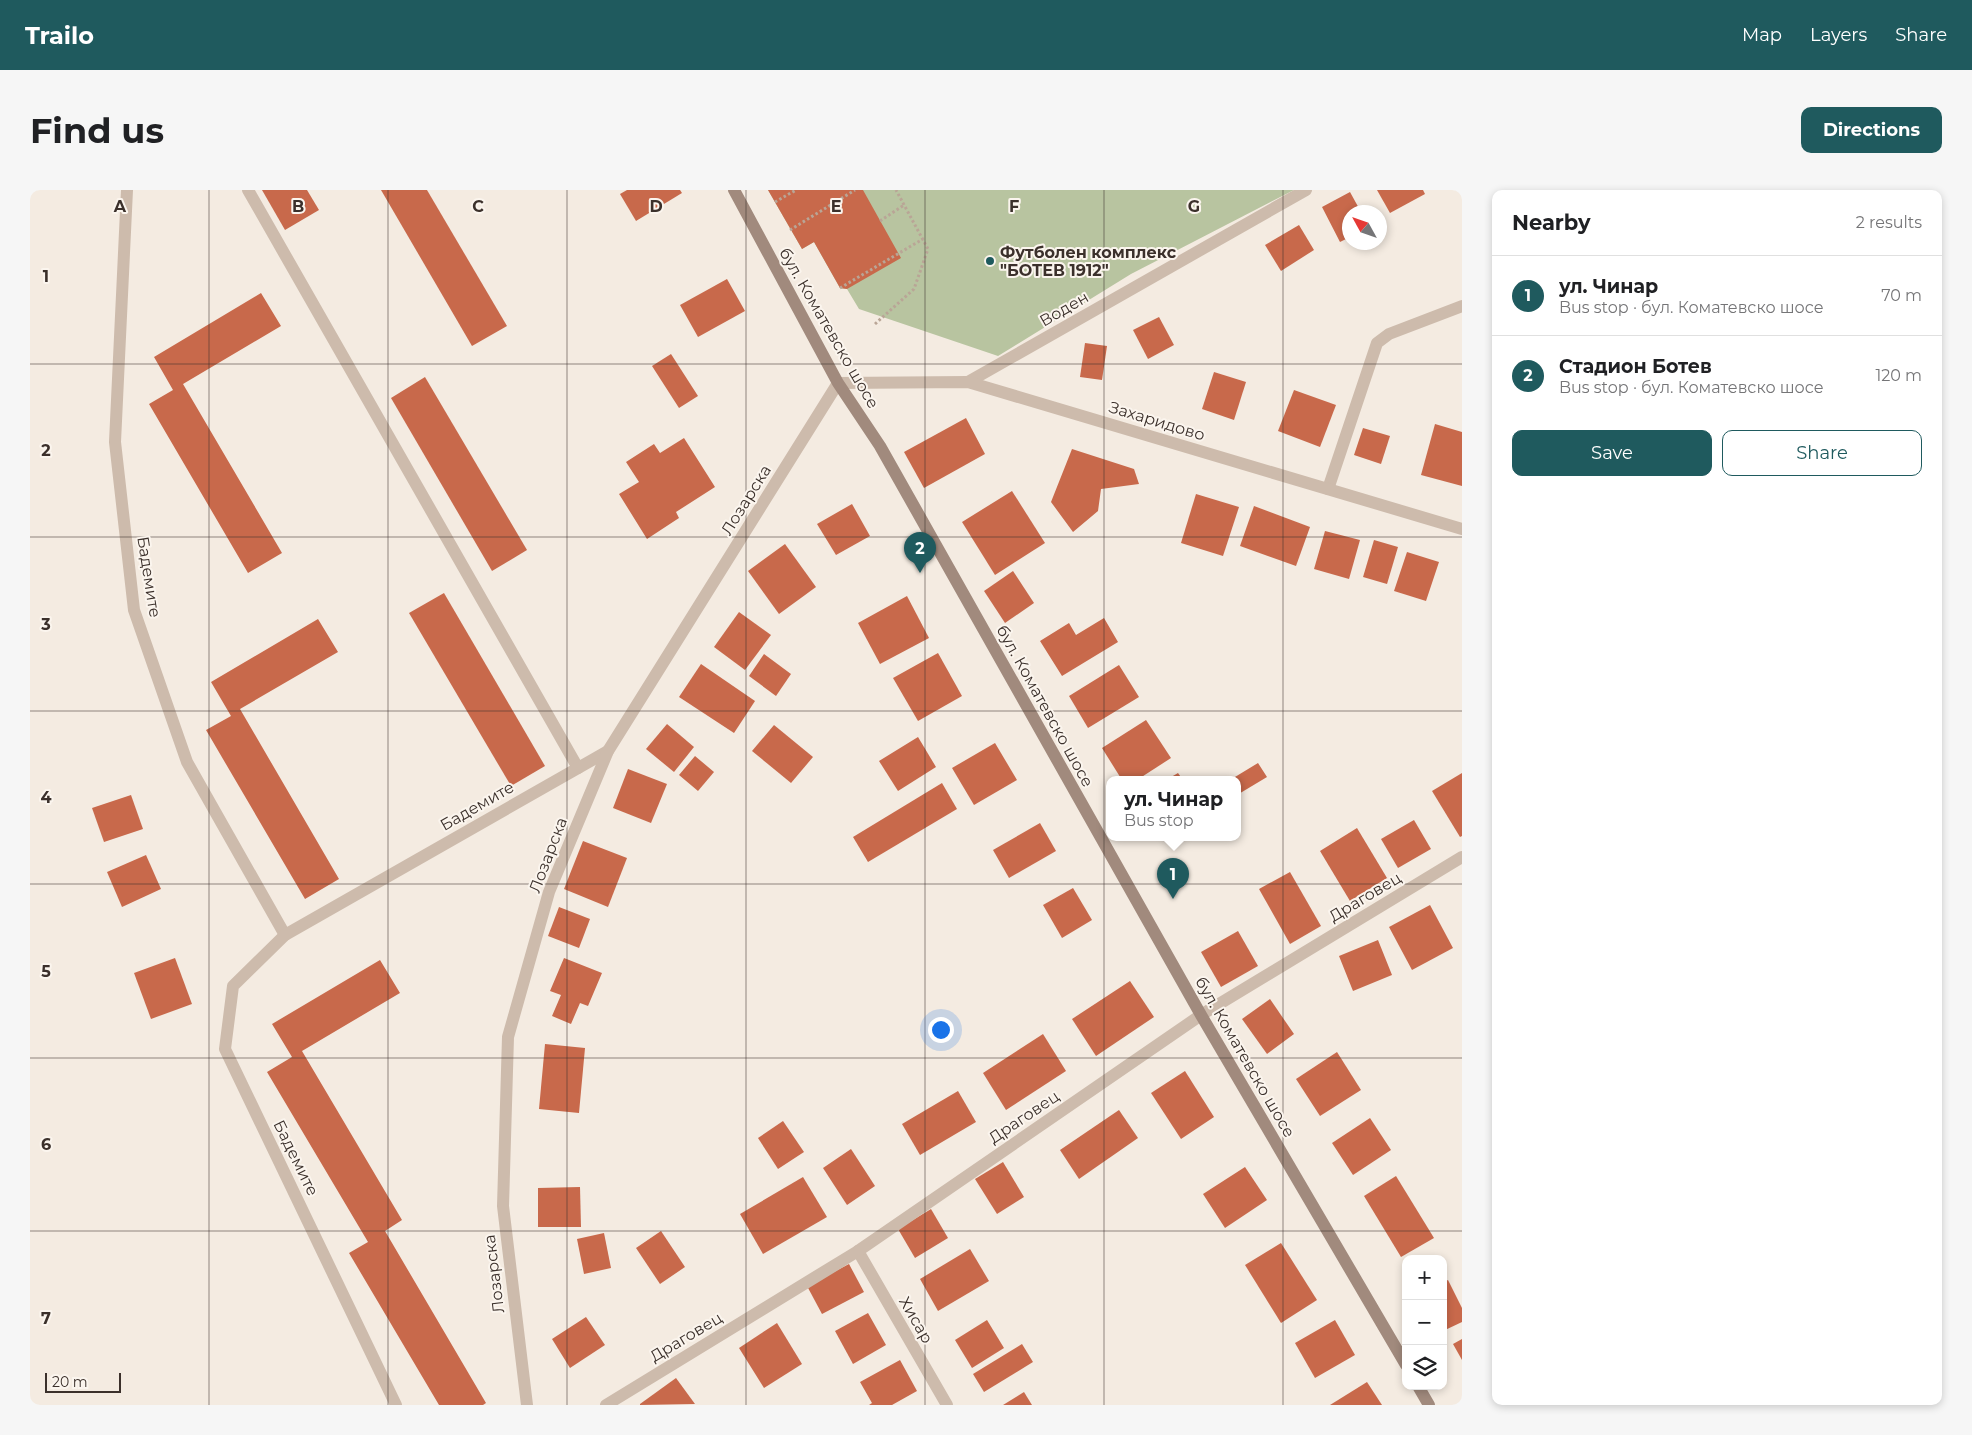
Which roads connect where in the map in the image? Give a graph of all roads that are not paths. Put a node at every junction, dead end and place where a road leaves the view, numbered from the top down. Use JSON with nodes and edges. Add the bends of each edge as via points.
{"nodes":[{"id":1,"x":127,"y":190,"type":"edge"},
{"id":2,"x":248,"y":190,"type":"edge"},
{"id":3,"x":734,"y":190,"type":"edge"},
{"id":4,"x":1306,"y":190,"type":"edge"},
{"id":5,"x":1462,"y":306,"type":"edge"},
{"id":6,"x":968,"y":382,"type":"junction"},
{"id":7,"x":838,"y":383,"type":"junction"},
{"id":8,"x":1328,"y":489,"type":"junction"},
{"id":9,"x":1462,"y":529,"type":"edge"},
{"id":10,"x":608,"y":751,"type":"junction"},
{"id":11,"x":578,"y":768,"type":"junction"},
{"id":12,"x":1462,"y":857,"type":"edge"},
{"id":13,"x":285,"y":935,"type":"junction"},
{"id":14,"x":1201,"y":1015,"type":"junction"},
{"id":15,"x":858,"y":1251,"type":"junction"},
{"id":16,"x":1402,"y":1358,"type":"edge"},
{"id":17,"x":1420,"y":1390,"type":"edge"},
{"id":18,"x":396,"y":1405,"type":"edge"},
{"id":19,"x":527,"y":1405,"type":"edge"},
{"id":20,"x":606,"y":1405,"type":"edge"},
{"id":21,"x":947,"y":1405,"type":"edge"},
{"id":22,"x":1429,"y":1405,"type":"edge"}],
"edges":[{"from":1,"to":13,"type":"street","name":"Бадемите","via":[[115,442],[134,610],[187,762]]},
{"from":2,"to":11,"type":"street"},
{"from":3,"to":7,"type":"main road","name":"бул. Коматевско шосе"},
{"from":4,"to":6,"type":"street","name":"Воден"},
{"from":5,"to":8,"type":"street","via":[[1389,334],[1377,343]]},
{"from":6,"to":7,"type":"street","name":"Захаридово"},
{"from":6,"to":8,"type":"street","name":"Захаридово"},
{"from":7,"to":10,"type":"street","name":"Лозарска"},
{"from":7,"to":14,"type":"main road","name":"бул. Коматевско шосе","via":[[880,446]]},
{"from":8,"to":9,"type":"street","name":"Захаридово"},
{"from":10,"to":11,"type":"street","name":"Бадемите"},
{"from":10,"to":19,"type":"street","name":"Лозарска","via":[[549,892],[508,1037],[502,1206]]},
{"from":11,"to":13,"type":"street","name":"Бадемите"},
{"from":12,"to":14,"type":"street","name":"Драговец"},
{"from":13,"to":18,"type":"street","name":"Бадемите","via":[[233,986],[225,1049]]},
{"from":14,"to":15,"type":"street","name":"Драговец"},
{"from":14,"to":16,"type":"main road","name":"бул. Коматевско шосе"},
{"from":15,"to":20,"type":"street","name":"Драговец"},
{"from":15,"to":21,"type":"street","name":"Хисар"},
{"from":17,"to":22,"type":"main road"}]}
